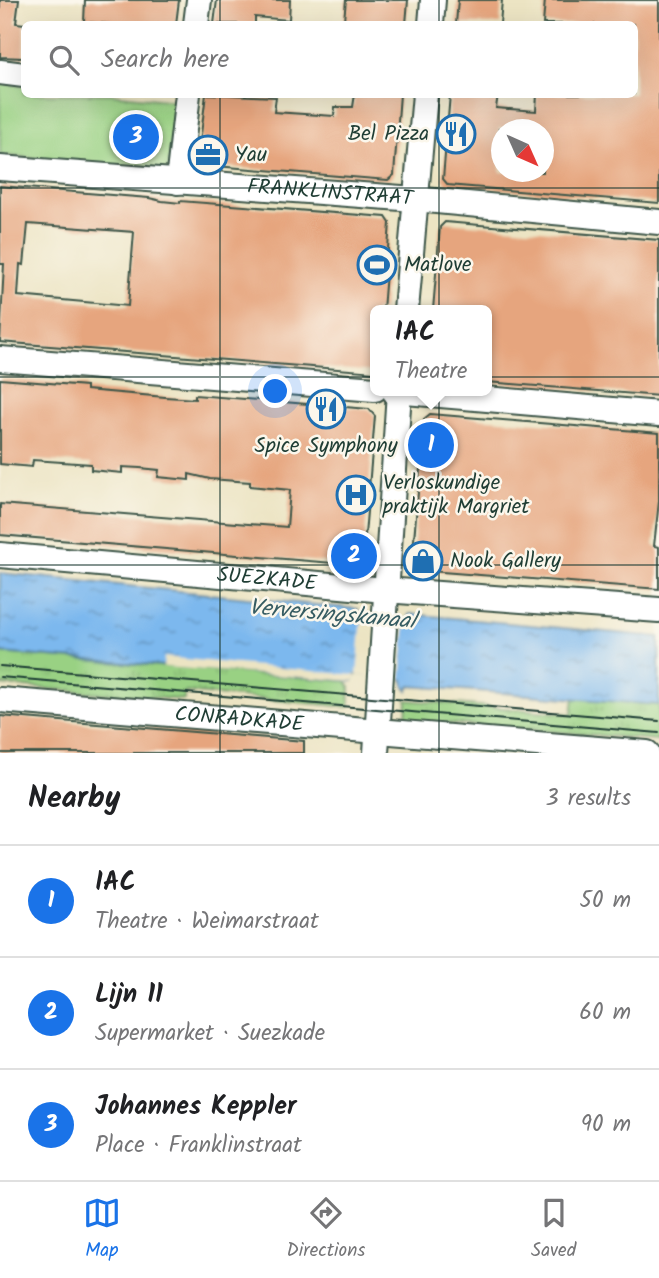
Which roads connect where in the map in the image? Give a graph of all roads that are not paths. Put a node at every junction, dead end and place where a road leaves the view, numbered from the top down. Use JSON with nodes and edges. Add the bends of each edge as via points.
{"nodes":[{"id":1,"x":199,"y":0,"type":"edge"},
{"id":2,"x":433,"y":0,"type":"edge"},
{"id":3,"x":196,"y":21,"type":"edge"},
{"id":4,"x":431,"y":21,"type":"edge"},
{"id":5,"x":0,"y":72,"type":"edge"},
{"id":6,"x":21,"y":75,"type":"edge"},
{"id":7,"x":188,"y":98,"type":"edge"},
{"id":8,"x":425,"y":98,"type":"edge"},
{"id":9,"x":0,"y":168,"type":"edge"},
{"id":10,"x":178,"y":182,"type":"junction"},
{"id":11,"x":415,"y":200,"type":"junction"},
{"id":12,"x":659,"y":222,"type":"edge"},
{"id":13,"x":406,"y":305,"type":"edge"},
{"id":14,"x":0,"y":359,"type":"edge"},
{"id":15,"x":370,"y":389,"type":"edge"},
{"id":16,"x":397,"y":396,"type":"edge"},
{"id":17,"x":454,"y":396,"type":"edge"},
{"id":18,"x":659,"y":414,"type":"edge"},
{"id":19,"x":0,"y":555,"type":"edge"},
{"id":20,"x":385,"y":590,"type":"junction"},
{"id":21,"x":659,"y":610,"type":"edge"},
{"id":22,"x":0,"y":699,"type":"edge"},
{"id":23,"x":376,"y":741,"type":"edge"},
{"id":24,"x":647,"y":753,"type":"edge"}],
"edges":[{"from":1,"to":3,"type":"street"},
{"from":2,"to":4,"type":"street"},
{"from":5,"to":6,"type":"street"},
{"from":7,"to":10,"type":"street"},
{"from":8,"to":11,"type":"street"},
{"from":9,"to":10,"type":"street","name":"FRANKLINSTRAAT"},
{"from":10,"to":11,"type":"street","name":"FRANKLINSTRAAT"},
{"from":11,"to":12,"type":"street","name":"FRANKLINSTRAAT"},
{"from":11,"to":13,"type":"street"},
{"from":14,"to":15,"type":"street"},
{"from":16,"to":20,"type":"street"},
{"from":17,"to":18,"type":"street"},
{"from":19,"to":20,"type":"street","name":"SUEZKADE"},
{"from":20,"to":21,"type":"street","name":"SUEZKADE"},
{"from":20,"to":23,"type":"street"},
{"from":22,"to":23,"type":"street","name":"CONRADKADE"},
{"from":23,"to":24,"type":"street","name":"CONRADKADE"}]}
